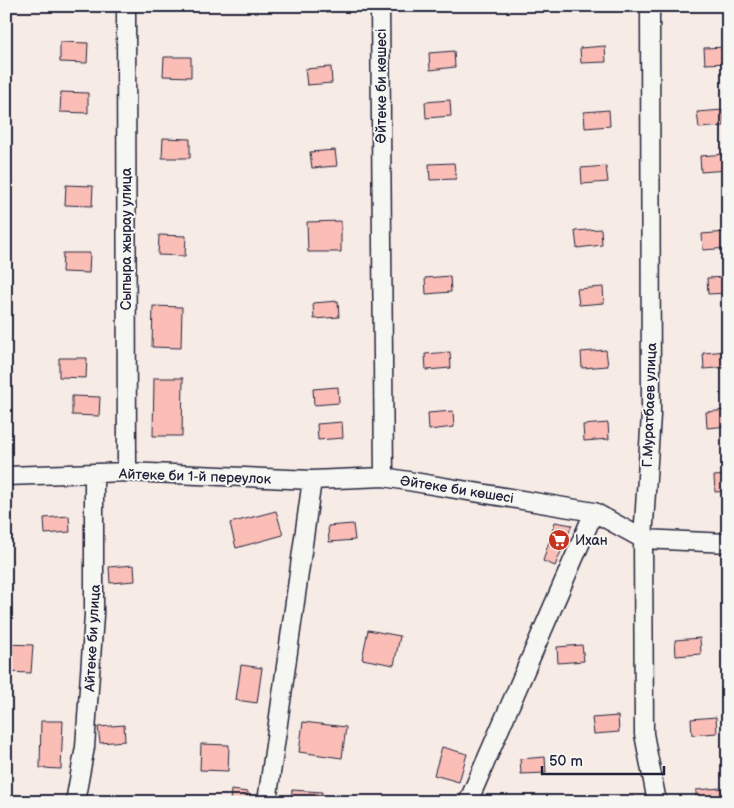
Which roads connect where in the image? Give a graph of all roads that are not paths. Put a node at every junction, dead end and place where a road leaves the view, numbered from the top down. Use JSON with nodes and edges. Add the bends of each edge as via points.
{"nodes":[{"id":1,"x":126,"y":6,"type":"edge"},
{"id":2,"x":380,"y":6,"type":"edge"},
{"id":3,"x":650,"y":6,"type":"edge"},
{"id":4,"x":127,"y":472,"type":"junction"},
{"id":5,"x":94,"y":473,"type":"junction"},
{"id":6,"x":6,"y":476,"type":"edge"},
{"id":7,"x":384,"y":477,"type":"junction"},
{"id":8,"x":312,"y":480,"type":"junction"},
{"id":9,"x":594,"y":512,"type":"junction"},
{"id":10,"x":642,"y":539,"type":"junction"},
{"id":11,"x":728,"y":543,"type":"edge"},
{"id":12,"x":74,"y":802,"type":"edge"},
{"id":13,"x":267,"y":802,"type":"edge"},
{"id":14,"x":468,"y":802,"type":"edge"},
{"id":15,"x":657,"y":802,"type":"edge"}],
"edges":[{"from":1,"to":4,"type":"street","name":"Сыпыра жырау улица"},
{"from":2,"to":7,"type":"street","name":"Әйтеке би көшесі"},
{"from":3,"to":10,"type":"street","name":"Г.Муратбаев улица","via":[[651,414]]},
{"from":4,"to":5,"type":"street","name":"Айтеке би 1-й переулок"},
{"from":4,"to":8,"type":"street","name":"Айтеке би 1-й переулок"},
{"from":5,"to":6,"type":"street","name":"Айтеке би 1-й переулок"},
{"from":5,"to":12,"type":"street","name":"Айтеке би улица","via":[[94,615],[85,747]]},
{"from":7,"to":8,"type":"street","name":"Айтеке би 1-й переулок"},
{"from":7,"to":9,"type":"street","name":"Әйтеке би көшесі"},
{"from":8,"to":13,"type":"street"},
{"from":9,"to":10,"type":"street","name":"Әйтеке би көшесі"},
{"from":9,"to":14,"type":"street"},
{"from":10,"to":11,"type":"street"},
{"from":10,"to":15,"type":"street","name":"Г.Муратбаев улица","via":[[644,734]]}]}
